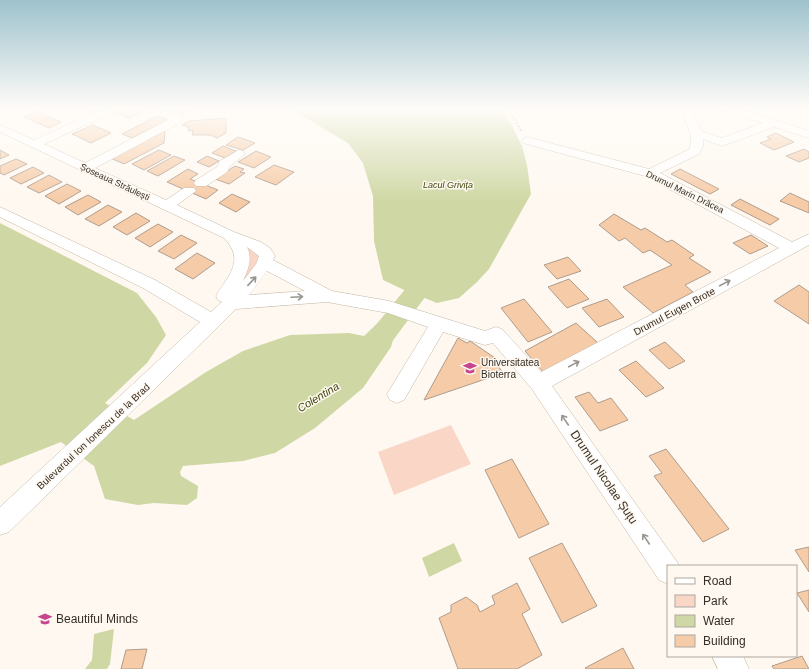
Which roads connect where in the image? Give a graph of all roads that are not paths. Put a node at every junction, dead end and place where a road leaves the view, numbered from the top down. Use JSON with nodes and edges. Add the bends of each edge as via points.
{"nodes":[{"id":1,"x":24,"y":139,"type":"edge"},
{"id":2,"x":45,"y":139,"type":"edge"},
{"id":3,"x":125,"y":139,"type":"edge"},
{"id":4,"x":141,"y":139,"type":"edge"},
{"id":5,"x":697,"y":139,"type":"edge"},
{"id":6,"x":714,"y":139,"type":"edge"},
{"id":7,"x":730,"y":139,"type":"edge"},
{"id":8,"x":527,"y":141,"type":"dead end"},
{"id":9,"x":134,"y":143,"type":"junction"},
{"id":10,"x":34,"y":144,"type":"junction"},
{"id":11,"x":239,"y":154,"type":"dead end"},
{"id":12,"x":85,"y":168,"type":"junction"},
{"id":13,"x":650,"y":173,"type":"junction"},
{"id":14,"x":201,"y":183,"type":"dead end"},
{"id":15,"x":189,"y":191,"type":"dead end"},
{"id":16,"x":166,"y":206,"type":"junction"},
{"id":17,"x":0,"y":211,"type":"edge"},
{"id":18,"x":230,"y":235,"type":"junction"},
{"id":19,"x":809,"y":239,"type":"edge"},
{"id":20,"x":791,"y":248,"type":"junction"},
{"id":21,"x":265,"y":263,"type":"junction"},
{"id":22,"x":327,"y":296,"type":"junction"},
{"id":23,"x":230,"y":303,"type":"junction"},
{"id":24,"x":207,"y":318,"type":"junction"},
{"id":25,"x":439,"y":324,"type":"junction"},
{"id":26,"x":184,"y":348,"type":"junction"},
{"id":27,"x":539,"y":383,"type":"junction"},
{"id":28,"x":396,"y":394,"type":"dead end"},
{"id":29,"x":0,"y":523,"type":"edge"},
{"id":30,"x":667,"y":570,"type":"edge"},
{"id":31,"x":727,"y":657,"type":"edge"},
{"id":32,"x":735,"y":669,"type":"edge"}],
"edges":[{"from":1,"to":10,"type":"street","name":"Șoseaua Străulești"},
{"from":2,"to":10,"type":"street"},
{"from":3,"to":9,"type":"street"},
{"from":4,"to":9,"type":"street"},
{"from":5,"to":13,"type":"street","via":[[698,146],[694,151]]},
{"from":6,"to":7,"type":"street","via":[[722,142]]},
{"from":8,"to":13,"type":"street","name":"Drumul Marin Drăcea"},
{"from":9,"to":12,"type":"street"},
{"from":10,"to":12,"type":"street","name":"Șoseaua Străulești"},
{"from":11,"to":14,"type":"street","via":[[224,164],[223,169]]},
{"from":12,"to":16,"type":"street","name":"Șoseaua Străulești"},
{"from":13,"to":20,"type":"street","name":"Drumul Marin Drăcea"},
{"from":15,"to":16,"type":"street"},
{"from":16,"to":18,"type":"street","name":"Șoseaua Străulești"},
{"from":17,"to":24,"type":"street","via":[[149,284]]},
{"from":18,"to":21,"type":"street","via":[[262,249],[267,256]]},
{"from":18,"to":24,"type":"street","name":"Bulevardul Ion Ionescu de la Brad","via":[[241,247],[242,263],[238,276]]},
{"from":19,"to":20,"type":"street","name":"Drumul Eugen Brote"},
{"from":27,"to":20,"type":"street","name":"Drumul Eugen Brote","one_way":true},
{"from":21,"to":22,"type":"street"},
{"from":23,"to":21,"type":"street","name":"Bulevardul Ion Ionescu de la Brad","one_way":true,"via":[[260,272]]},
{"from":23,"to":22,"type":"street","one_way":true},
{"from":22,"to":25,"type":"street","via":[[389,306]]},
{"from":23,"to":26,"type":"street","name":"Bulevardul Ion Ionescu de la Brad"},
{"from":24,"to":26,"type":"street","name":"Bulevardul Ion Ionescu de la Brad"},
{"from":25,"to":27,"type":"street","name":"Drumul Nicolae Șuțu","via":[[485,338],[496,334]]},
{"from":25,"to":28,"type":"street"},
{"from":26,"to":29,"type":"street","name":"Bulevardul Ion Ionescu de la Brad"},
{"from":30,"to":27,"type":"street","name":"Drumul Nicolae Șuțu","one_way":true},
{"from":31,"to":32,"type":"street"}]}
